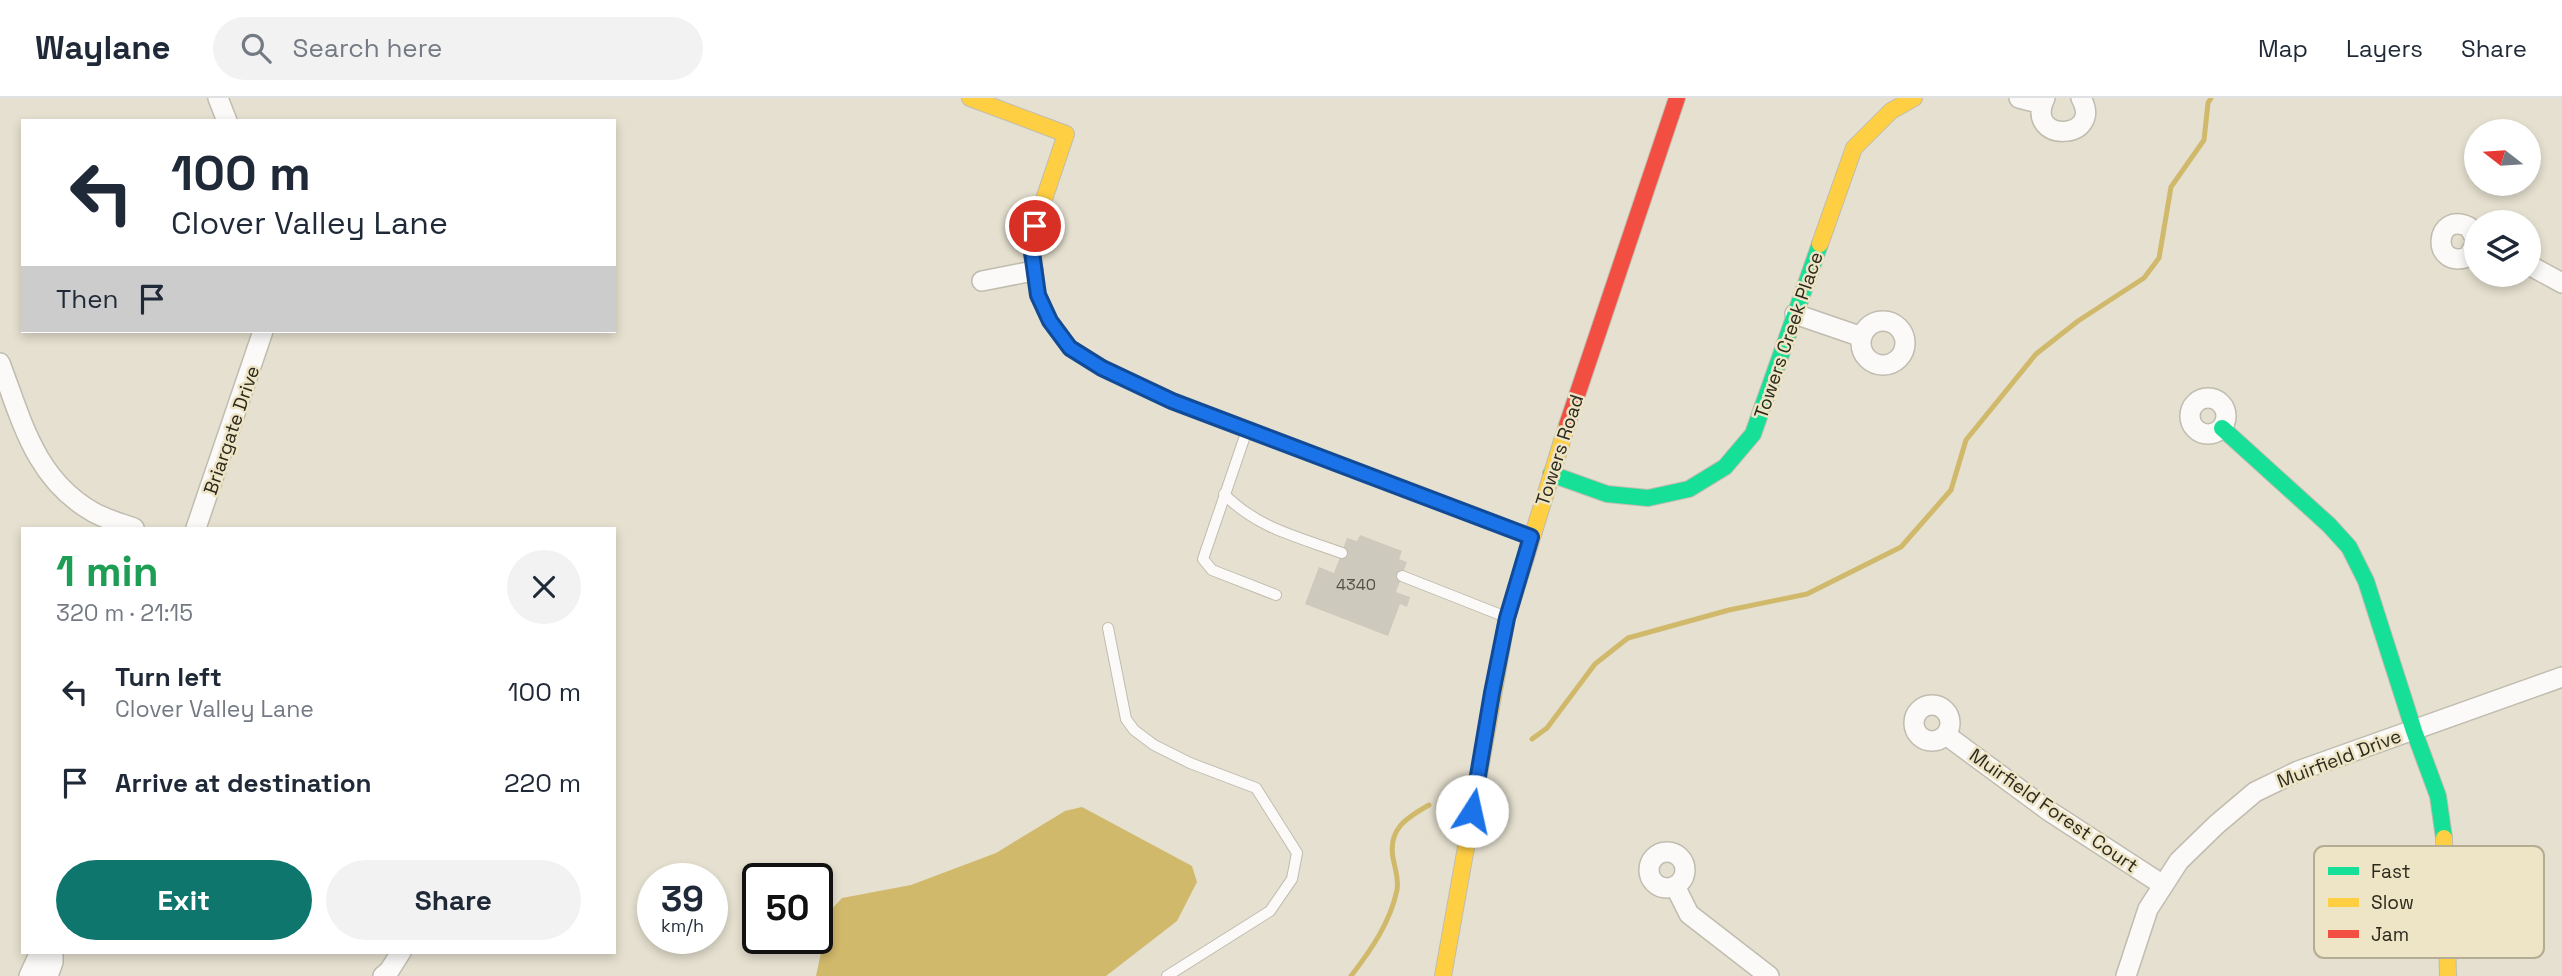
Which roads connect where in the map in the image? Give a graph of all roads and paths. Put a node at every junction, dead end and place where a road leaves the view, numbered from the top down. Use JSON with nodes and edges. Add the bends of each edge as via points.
{"nodes":[{"id":1,"x":218,"y":98,"type":"edge"},
{"id":2,"x":970,"y":98,"type":"edge"},
{"id":3,"x":1677,"y":98,"type":"edge"},
{"id":4,"x":1914,"y":98,"type":"edge"},
{"id":5,"x":2019,"y":98,"type":"edge"},
{"id":6,"x":2081,"y":98,"type":"edge"},
{"id":7,"x":2043,"y":101,"type":"edge"},
{"id":8,"x":1887,"y":104,"type":"edge"},
{"id":9,"x":226,"y":119,"type":"edge"},
{"id":10,"x":1034,"y":271,"type":"junction"},
{"id":11,"x":2541,"y":272,"type":"edge"},
{"id":12,"x":982,"y":281,"type":"dead end"},
{"id":13,"x":2562,"y":283,"type":"edge"},
{"id":14,"x":1795,"y":314,"type":"junction"},
{"id":15,"x":263,"y":333,"type":"edge"},
{"id":16,"x":1862,"y":337,"type":"dead end"},
{"id":17,"x":0,"y":363,"type":"edge"},
{"id":18,"x":2222,"y":428,"type":"dead end"},
{"id":19,"x":1247,"y":429,"type":"junction"},
{"id":20,"x":1551,"y":474,"type":"junction"},
{"id":21,"x":1224,"y":494,"type":"junction"},
{"id":22,"x":132,"y":527,"type":"edge"},
{"id":23,"x":196,"y":527,"type":"edge"},
{"id":24,"x":1531,"y":537,"type":"junction"},
{"id":25,"x":1342,"y":553,"type":"dead end"},
{"id":26,"x":1402,"y":576,"type":"dead end"},
{"id":27,"x":1276,"y":595,"type":"dead end"},
{"id":28,"x":1507,"y":618,"type":"junction"},
{"id":29,"x":1108,"y":628,"type":"dead end"},
{"id":30,"x":2562,"y":677,"type":"edge"},
{"id":31,"x":2414,"y":731,"type":"junction"},
{"id":32,"x":1946,"y":735,"type":"dead end"},
{"id":33,"x":2444,"y":846,"type":"edge"},
{"id":34,"x":2164,"y":885,"type":"junction"},
{"id":35,"x":1675,"y":886,"type":"dead end"},
{"id":36,"x":39,"y":954,"type":"edge"},
{"id":37,"x":54,"y":954,"type":"edge"},
{"id":38,"x":400,"y":954,"type":"edge"},
{"id":39,"x":2448,"y":958,"type":"edge"},
{"id":40,"x":29,"y":976,"type":"edge"},
{"id":41,"x":48,"y":976,"type":"edge"},
{"id":42,"x":383,"y":976,"type":"edge"},
{"id":43,"x":1167,"y":976,"type":"edge"},
{"id":44,"x":1443,"y":976,"type":"edge"},
{"id":45,"x":1769,"y":976,"type":"edge"},
{"id":46,"x":2126,"y":976,"type":"edge"},
{"id":47,"x":2448,"y":976,"type":"edge"}],
"edges":[{"from":1,"to":9,"type":"street"},
{"from":2,"to":10,"type":"street","via":[[1066,134],[1035,226],[1031,245]]},
{"from":3,"to":20,"type":"street","name":"Towers Road"},
{"from":4,"to":8,"type":"street","name":"Towers Creek Place"},
{"from":5,"to":7,"type":"street"},
{"from":6,"to":7,"type":"street","via":[[2086,110],[2081,124],[2061,133],[2048,127],[2041,113]]},
{"from":8,"to":14,"type":"street","name":"Towers Creek Place","via":[[1854,148]]},
{"from":10,"to":12,"type":"street"},
{"from":10,"to":19,"type":"street","via":[[1038,295],[1050,321],[1070,348],[1172,401]]},
{"from":11,"to":13,"type":"street"},
{"from":14,"to":16,"type":"street"},
{"from":14,"to":20,"type":"street","name":"Towers Creek Place","via":[[1753,434],[1725,467],[1689,489],[1648,498],[1607,494]]},
{"from":15,"to":23,"type":"street","name":"Briargate Drive"},
{"from":17,"to":22,"type":"street","via":[[46,472],[94,512]]},
{"from":18,"to":31,"type":"street","via":[[2349,547],[2366,581]]},
{"from":19,"to":21,"type":"lane"},
{"from":19,"to":24,"type":"street"},
{"from":20,"to":24,"type":"street","name":"Towers Road"},
{"from":21,"to":25,"type":"lane","via":[[1256,521]]},
{"from":21,"to":27,"type":"lane","via":[[1203,559],[1212,570]]},
{"from":24,"to":28,"type":"street","name":"Towers Road"},
{"from":26,"to":28,"type":"lane"},
{"from":28,"to":44,"type":"street","name":"Towers Road"},
{"from":29,"to":43,"type":"lane","via":[[1126,719],[1134,730],[1190,763],[1256,788],[1297,853],[1292,879],[1269,911]]},
{"from":30,"to":31,"type":"street","name":"Muirfield Drive"},
{"from":31,"to":33,"type":"street","via":[[2438,796]]},
{"from":31,"to":34,"type":"street","name":"Muirfield Drive","via":[[2298,771],[2255,792],[2179,861]]},
{"from":32,"to":34,"type":"street","name":"Muirfield Forest Court","via":[[2049,811]]},
{"from":34,"to":46,"type":"street","name":"Muirfield Drive","via":[[2148,909]]},
{"from":35,"to":45,"type":"street","via":[[1689,914]]},
{"from":36,"to":40,"type":"street"},
{"from":37,"to":41,"type":"street"},
{"from":38,"to":42,"type":"street"},
{"from":39,"to":47,"type":"street"}]}
